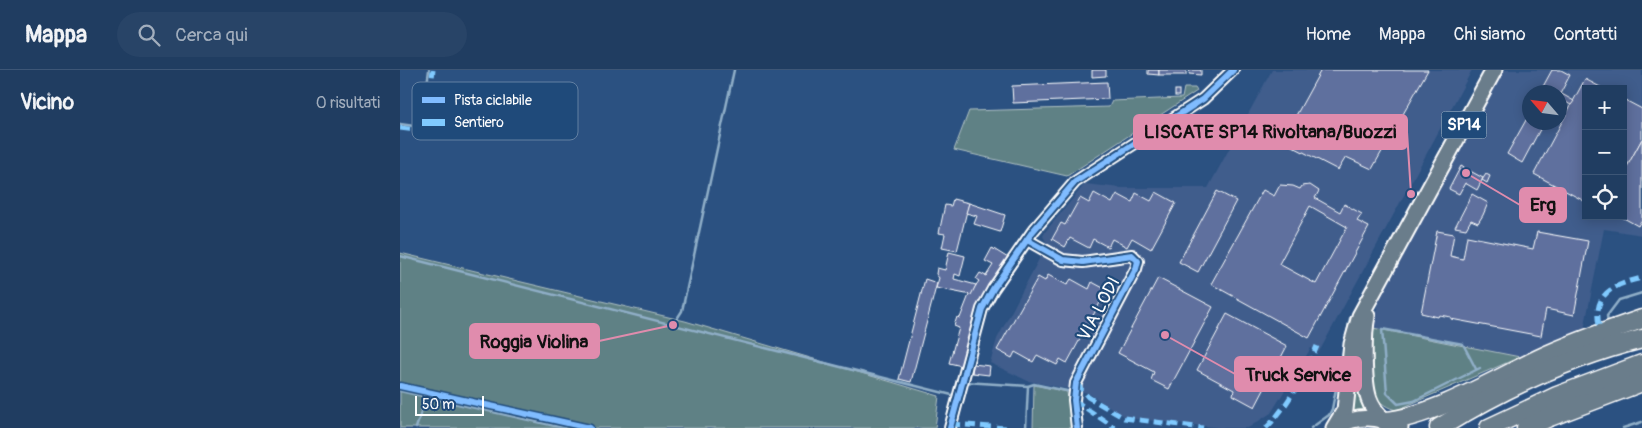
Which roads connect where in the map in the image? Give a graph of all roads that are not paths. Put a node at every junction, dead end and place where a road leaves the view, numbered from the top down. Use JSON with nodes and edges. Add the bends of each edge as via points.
{"nodes":[{"id":1,"x":1233,"y":70,"type":"edge"},
{"id":2,"x":1494,"y":70,"type":"edge"},
{"id":3,"x":1027,"y":240,"type":"junction"},
{"id":4,"x":1374,"y":291,"type":"junction"},
{"id":5,"x":1642,"y":319,"type":"edge"},
{"id":6,"x":1642,"y":339,"type":"edge"},
{"id":7,"x":1636,"y":365,"type":"edge"},
{"id":8,"x":1642,"y":382,"type":"edge"},
{"id":9,"x":1564,"y":411,"type":"junction"},
{"id":10,"x":1392,"y":424,"type":"edge"},
{"id":11,"x":950,"y":428,"type":"edge"},
{"id":12,"x":1078,"y":428,"type":"edge"},
{"id":13,"x":1335,"y":428,"type":"edge"},
{"id":14,"x":1439,"y":428,"type":"edge"},
{"id":15,"x":1489,"y":428,"type":"edge"},
{"id":16,"x":1526,"y":428,"type":"edge"},
{"id":17,"x":1534,"y":428,"type":"edge"}],
"edges":[{"from":1,"to":3,"type":"street","via":[[1203,99],[1076,182]]},
{"from":2,"to":4,"type":"main road","number":"SP14"},
{"from":3,"to":11,"type":"street","via":[[982,309]]},
{"from":3,"to":12,"type":"street","name":"VIA LODI","via":[[1062,260],[1083,262],[1132,255],[1138,261],[1076,383],[1074,400]]},
{"from":4,"to":10,"type":"main road","number":"SP14","via":[[1365,334],[1367,390],[1372,407]]},
{"from":4,"to":13,"type":"main road","number":"SP14","via":[[1355,332],[1346,405]]},
{"from":5,"to":10,"type":"highway","via":[[1572,344],[1465,395]]},
{"from":6,"to":14,"type":"highway","via":[[1547,372],[1492,397]]},
{"from":7,"to":15,"type":"highway","via":[[1556,396]]},
{"from":8,"to":9,"type":"highway"},
{"from":9,"to":16,"type":"highway"},
{"from":9,"to":17,"type":"highway"},
{"from":10,"to":13,"type":"main road","via":[[1372,418],[1356,419]]}]}
